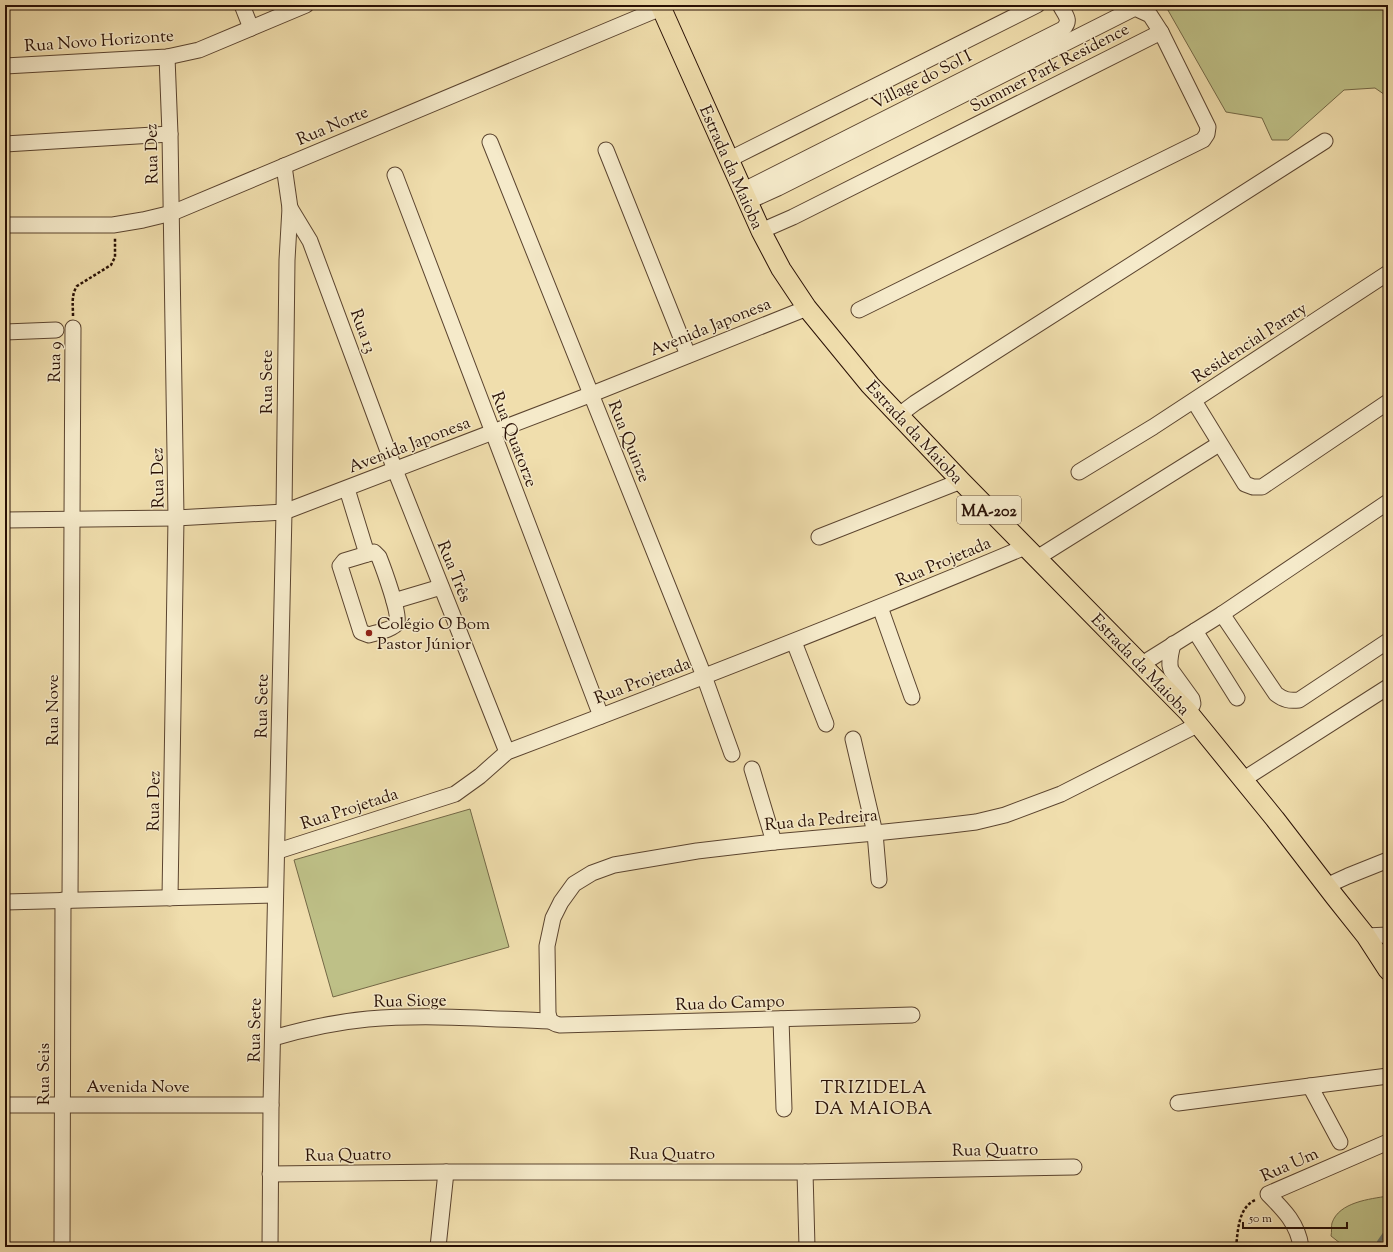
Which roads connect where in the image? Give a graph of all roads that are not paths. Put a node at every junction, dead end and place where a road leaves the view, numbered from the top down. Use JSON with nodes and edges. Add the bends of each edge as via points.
{"nodes":[{"id":1,"x":242,"y":5,"type":"edge"},
{"id":2,"x":306,"y":5,"type":"edge"},
{"id":3,"x":1037,"y":5,"type":"edge"},
{"id":4,"x":1060,"y":5,"type":"edge"},
{"id":5,"x":661,"y":7,"type":"edge"},
{"id":6,"x":251,"y":28,"type":"junction"},
{"id":7,"x":1160,"y":32,"type":"junction"},
{"id":8,"x":167,"y":57,"type":"junction"},
{"id":9,"x":5,"y":66,"type":"edge"},
{"id":10,"x":170,"y":134,"type":"junction"},
{"id":11,"x":1325,"y":141,"type":"dead end"},
{"id":12,"x":490,"y":142,"type":"dead end"},
{"id":13,"x":5,"y":144,"type":"edge"},
{"id":14,"x":606,"y":150,"type":"dead end"},
{"id":15,"x":728,"y":160,"type":"junction"},
{"id":16,"x":284,"y":166,"type":"junction"},
{"id":17,"x":395,"y":175,"type":"dead end"},
{"id":18,"x":744,"y":196,"type":"junction"},
{"id":19,"x":290,"y":208,"type":"junction"},
{"id":20,"x":172,"y":213,"type":"junction"},
{"id":21,"x":5,"y":225,"type":"edge"},
{"id":22,"x":761,"y":231,"type":"junction"},
{"id":23,"x":1388,"y":273,"type":"edge"},
{"id":24,"x":807,"y":308,"type":"junction"},
{"id":25,"x":859,"y":310,"type":"dead end"},
{"id":26,"x":73,"y":328,"type":"road end"},
{"id":27,"x":56,"y":330,"type":"dead end"},
{"id":28,"x":5,"y":332,"type":"edge"},
{"id":29,"x":688,"y":354,"type":"junction"},
{"id":30,"x":592,"y":394,"type":"junction"},
{"id":31,"x":1194,"y":401,"type":"junction"},
{"id":32,"x":1388,"y":402,"type":"edge"},
{"id":33,"x":899,"y":415,"type":"junction"},
{"id":34,"x":492,"y":432,"type":"junction"},
{"id":35,"x":1219,"y":444,"type":"junction"},
{"id":36,"x":395,"y":470,"type":"junction"},
{"id":37,"x":1079,"y":472,"type":"dead end"},
{"id":38,"x":961,"y":481,"type":"junction"},
{"id":39,"x":347,"y":489,"type":"junction"},
{"id":40,"x":1388,"y":502,"type":"edge"},
{"id":41,"x":284,"y":512,"type":"junction"},
{"id":42,"x":176,"y":518,"type":"junction"},
{"id":43,"x":5,"y":520,"type":"edge"},
{"id":44,"x":71,"y":520,"type":"junction"},
{"id":45,"x":819,"y":537,"type":"dead end"},
{"id":46,"x":1031,"y":552,"type":"junction"},
{"id":47,"x":367,"y":554,"type":"junction"},
{"id":48,"x":441,"y":587,"type":"junction"},
{"id":49,"x":394,"y":601,"type":"junction"},
{"id":50,"x":880,"y":607,"type":"junction"},
{"id":51,"x":1222,"y":614,"type":"junction"},
{"id":52,"x":1195,"y":631,"type":"junction"},
{"id":53,"x":1388,"y":641,"type":"edge"},
{"id":54,"x":794,"y":642,"type":"junction"},
{"id":55,"x":1173,"y":644,"type":"junction"},
{"id":56,"x":1142,"y":664,"type":"junction"},
{"id":57,"x":704,"y":676,"type":"junction"},
{"id":58,"x":1388,"y":687,"type":"edge"},
{"id":59,"x":912,"y":697,"type":"dead end"},
{"id":60,"x":1237,"y":698,"type":"dead end"},
{"id":61,"x":601,"y":716,"type":"junction"},
{"id":62,"x":1193,"y":718,"type":"junction"},
{"id":63,"x":826,"y":724,"type":"dead end"},
{"id":64,"x":853,"y":739,"type":"dead end"},
{"id":65,"x":507,"y":752,"type":"junction"},
{"id":66,"x":732,"y":754,"type":"dead end"},
{"id":67,"x":752,"y":768,"type":"dead end"},
{"id":68,"x":1244,"y":779,"type":"junction"},
{"id":69,"x":876,"y":833,"type":"junction"},
{"id":70,"x":774,"y":842,"type":"junction"},
{"id":71,"x":278,"y":851,"type":"junction"},
{"id":72,"x":1388,"y":860,"type":"edge"},
{"id":73,"x":879,"y":880,"type":"dead end"},
{"id":74,"x":1326,"y":886,"type":"junction"},
{"id":75,"x":275,"y":895,"type":"junction"},
{"id":76,"x":170,"y":898,"type":"junction"},
{"id":77,"x":67,"y":900,"type":"junction"},
{"id":78,"x":5,"y":902,"type":"edge"},
{"id":79,"x":1388,"y":935,"type":"edge"},
{"id":80,"x":1366,"y":936,"type":"junction"},
{"id":81,"x":1388,"y":970,"type":"edge"},
{"id":82,"x":912,"y":1016,"type":"dead end"},
{"id":83,"x":781,"y":1019,"type":"junction"},
{"id":84,"x":550,"y":1021,"type":"junction"},
{"id":85,"x":273,"y":1038,"type":"junction"},
{"id":86,"x":1388,"y":1076,"type":"edge"},
{"id":87,"x":1310,"y":1086,"type":"junction"},
{"id":88,"x":1178,"y":1103,"type":"dead end"},
{"id":89,"x":5,"y":1105,"type":"edge"},
{"id":90,"x":62,"y":1105,"type":"junction"},
{"id":91,"x":271,"y":1105,"type":"junction"},
{"id":92,"x":784,"y":1108,"type":"dead end"},
{"id":93,"x":1340,"y":1142,"type":"dead end"},
{"id":94,"x":1388,"y":1142,"type":"edge"},
{"id":95,"x":1074,"y":1167,"type":"dead end"},
{"id":96,"x":446,"y":1172,"type":"junction"},
{"id":97,"x":805,"y":1172,"type":"junction"},
{"id":98,"x":270,"y":1174,"type":"junction"},
{"id":99,"x":62,"y":1247,"type":"edge"},
{"id":100,"x":270,"y":1247,"type":"edge"},
{"id":101,"x":438,"y":1247,"type":"edge"},
{"id":102,"x":807,"y":1247,"type":"edge"},
{"id":103,"x":1301,"y":1247,"type":"edge"}],
"edges":[{"from":1,"to":6,"type":"street"},
{"from":2,"to":6,"type":"street","name":"Rua Novo Horizonte"},
{"from":3,"to":15,"type":"street","name":"Village do Sol I"},
{"from":4,"to":18,"type":"street","name":"Village do Sol I","via":[[1068,20],[1062,29],[772,176]]},
{"from":5,"to":15,"type":"main road","name":"Estrada da Maioba","number":"MA-202"},
{"from":5,"to":16,"type":"street","name":"Rua Norte"},
{"from":6,"to":8,"type":"street","name":"Rua Novo Horizonte","via":[[199,50]]},
{"from":7,"to":18,"type":"street","via":[[1150,15],[1135,8],[778,188]]},
{"from":7,"to":22,"type":"street","name":"Summer Park Residence"},
{"from":7,"to":25,"type":"street","via":[[1208,127],[1203,140]]},
{"from":8,"to":9,"type":"street","name":"Rua Novo Horizonte"},
{"from":8,"to":10,"type":"street","name":"Rua Dez"},
{"from":10,"to":13,"type":"street"},
{"from":10,"to":20,"type":"street","name":"Rua Dez"},
{"from":11,"to":33,"type":"street"},
{"from":12,"to":30,"type":"street","name":"Rua Quinze"},
{"from":14,"to":29,"type":"street"},
{"from":15,"to":18,"type":"main road","name":"Estrada da Maioba","number":"MA-202"},
{"from":16,"to":19,"type":"street","name":"Rua Sete"},
{"from":16,"to":20,"type":"street","name":"Rua Norte"},
{"from":17,"to":34,"type":"street","name":"Rua Quatorze"},
{"from":18,"to":22,"type":"main road","name":"Estrada da Maioba","number":"MA-202"},
{"from":19,"to":36,"type":"street","name":"Rua 13","via":[[312,247]]},
{"from":19,"to":41,"type":"street","name":"Rua Sete"},
{"from":20,"to":21,"type":"street","name":"Rua Norte","via":[[112,225]]},
{"from":20,"to":42,"type":"street","name":"Rua Dez"},
{"from":22,"to":24,"type":"main road","name":"Estrada da Maioba","number":"MA-202","via":[[781,269]]},
{"from":23,"to":31,"type":"street","name":"Residencial Paraty"},
{"from":24,"to":29,"type":"street","name":"Avenida Japonesa"},
{"from":24,"to":33,"type":"main road","name":"Estrada da Maioba","number":"MA-202","via":[[870,385]]},
{"from":26,"to":44,"type":"street","name":"Rua 9"},
{"from":27,"to":28,"type":"street"},
{"from":29,"to":30,"type":"street","name":"Avenida Japonesa"},
{"from":30,"to":34,"type":"street","name":"Avenida Japonesa"},
{"from":30,"to":57,"type":"street","name":"Rua Quinze"},
{"from":31,"to":35,"type":"street","name":"Residencial Paraty"},
{"from":31,"to":37,"type":"street"},
{"from":32,"to":35,"type":"street","name":"Residencial Paraty","via":[[1262,487],[1245,484]]},
{"from":33,"to":38,"type":"main road","name":"Estrada da Maioba","number":"MA-202"},
{"from":34,"to":36,"type":"street","name":"Avenida Japonesa"},
{"from":34,"to":61,"type":"street","name":"Rua Quatorze"},
{"from":35,"to":46,"type":"street","name":"Rua Projetada"},
{"from":36,"to":39,"type":"street","name":"Avenida Japonesa"},
{"from":36,"to":48,"type":"street","name":"Rua Três"},
{"from":38,"to":45,"type":"street"},
{"from":38,"to":46,"type":"main road","name":"Estrada da Maioba","number":"MA-202"},
{"from":39,"to":41,"type":"street","name":"Avenida Japonesa"},
{"from":39,"to":47,"type":"street"},
{"from":40,"to":51,"type":"street"},
{"from":41,"to":42,"type":"street","name":"Avenida Japonesa"},
{"from":41,"to":71,"type":"street","name":"Rua Sete"},
{"from":42,"to":44,"type":"street","name":"Avenida Japonesa"},
{"from":42,"to":76,"type":"street","name":"Rua Dez"},
{"from":43,"to":44,"type":"street","name":"Avenida Japonesa"},
{"from":44,"to":77,"type":"street","name":"Rua Nove"},
{"from":46,"to":50,"type":"street","name":"Rua Projetada"},
{"from":46,"to":56,"type":"main road","name":"Estrada da Maioba","number":"MA-202"},
{"from":47,"to":49,"type":"street","via":[[374,552],[379,557]]},
{"from":47,"to":49,"type":"street","via":[[344,561],[340,566],[361,632],[369,635],[394,627],[398,620]]},
{"from":48,"to":49,"type":"street"},
{"from":48,"to":65,"type":"street","name":"Rua Três"},
{"from":50,"to":54,"type":"street","name":"Rua Projetada"},
{"from":50,"to":59,"type":"street"},
{"from":51,"to":52,"type":"street"},
{"from":51,"to":53,"type":"street","via":[[1276,694],[1289,701],[1299,700]]},
{"from":52,"to":55,"type":"street"},
{"from":52,"to":60,"type":"street"},
{"from":54,"to":57,"type":"street","name":"Rua Projetada"},
{"from":54,"to":63,"type":"street"},
{"from":55,"to":56,"type":"street"},
{"from":55,"to":62,"type":"street","via":[[1170,656],[1171,670],[1192,699]]},
{"from":56,"to":62,"type":"main road","name":"Estrada da Maioba","number":"MA-202"},
{"from":57,"to":61,"type":"street","name":"Rua Projetada"},
{"from":57,"to":66,"type":"street","name":"Rua Quinze"},
{"from":58,"to":68,"type":"street"},
{"from":61,"to":65,"type":"street","name":"Rua Projetada"},
{"from":62,"to":68,"type":"main road","name":"Estrada da Maioba","number":"MA-202"},
{"from":62,"to":69,"type":"street","name":"Rua da Pedreira","via":[[1061,794],[1005,816],[976,822]]},
{"from":64,"to":69,"type":"street"},
{"from":65,"to":71,"type":"street","name":"Rua Projetada","via":[[455,794]]},
{"from":67,"to":70,"type":"street"},
{"from":68,"to":74,"type":"main road","name":"Estrada da Maioba","number":"MA-202"},
{"from":69,"to":70,"type":"street","name":"Rua da Pedreira"},
{"from":69,"to":73,"type":"street"},
{"from":70,"to":84,"type":"street","name":"Rua da Pedreira","via":[[697,851],[614,865],[592,873],[574,884],[553,918],[547,946]]},
{"from":71,"to":75,"type":"street","name":"Rua Sete"},
{"from":72,"to":74,"type":"street"},
{"from":74,"to":80,"type":"main road","name":"Estrada da Maioba","number":"MA-202"},
{"from":75,"to":76,"type":"street"},
{"from":75,"to":85,"type":"street","name":"Rua Sete"},
{"from":76,"to":77,"type":"street"},
{"from":77,"to":78,"type":"street"},
{"from":77,"to":90,"type":"street","name":"Rua Seis"},
{"from":79,"to":80,"type":"street"},
{"from":80,"to":81,"type":"main road","name":"Estrada da Maioba","number":"MA-202"},
{"from":82,"to":83,"type":"street","name":"Rua do Campo"},
{"from":83,"to":84,"type":"street","name":"Rua do Campo","via":[[560,1025]]},
{"from":83,"to":92,"type":"street"},
{"from":84,"to":85,"type":"street","name":"Rua Sioge","via":[[436,1017],[368,1019],[318,1026]]},
{"from":85,"to":91,"type":"street","name":"Rua Sete"},
{"from":86,"to":87,"type":"street"},
{"from":87,"to":88,"type":"street"},
{"from":87,"to":93,"type":"street"},
{"from":89,"to":90,"type":"street","name":"Avenida Nove"},
{"from":90,"to":91,"type":"street","name":"Avenida Nove"},
{"from":90,"to":99,"type":"street","name":"Rua Seis"},
{"from":91,"to":98,"type":"street","name":"Rua Sete"},
{"from":94,"to":103,"type":"street","name":"Rua Um","via":[[1268,1194],[1295,1225]]},
{"from":95,"to":97,"type":"street","name":"Rua Quatro"},
{"from":96,"to":97,"type":"street","name":"Rua Quatro"},
{"from":96,"to":98,"type":"street","name":"Rua Quatro"},
{"from":96,"to":101,"type":"street"},
{"from":97,"to":102,"type":"street"},
{"from":98,"to":100,"type":"street","name":"Rua Sete"}]}
